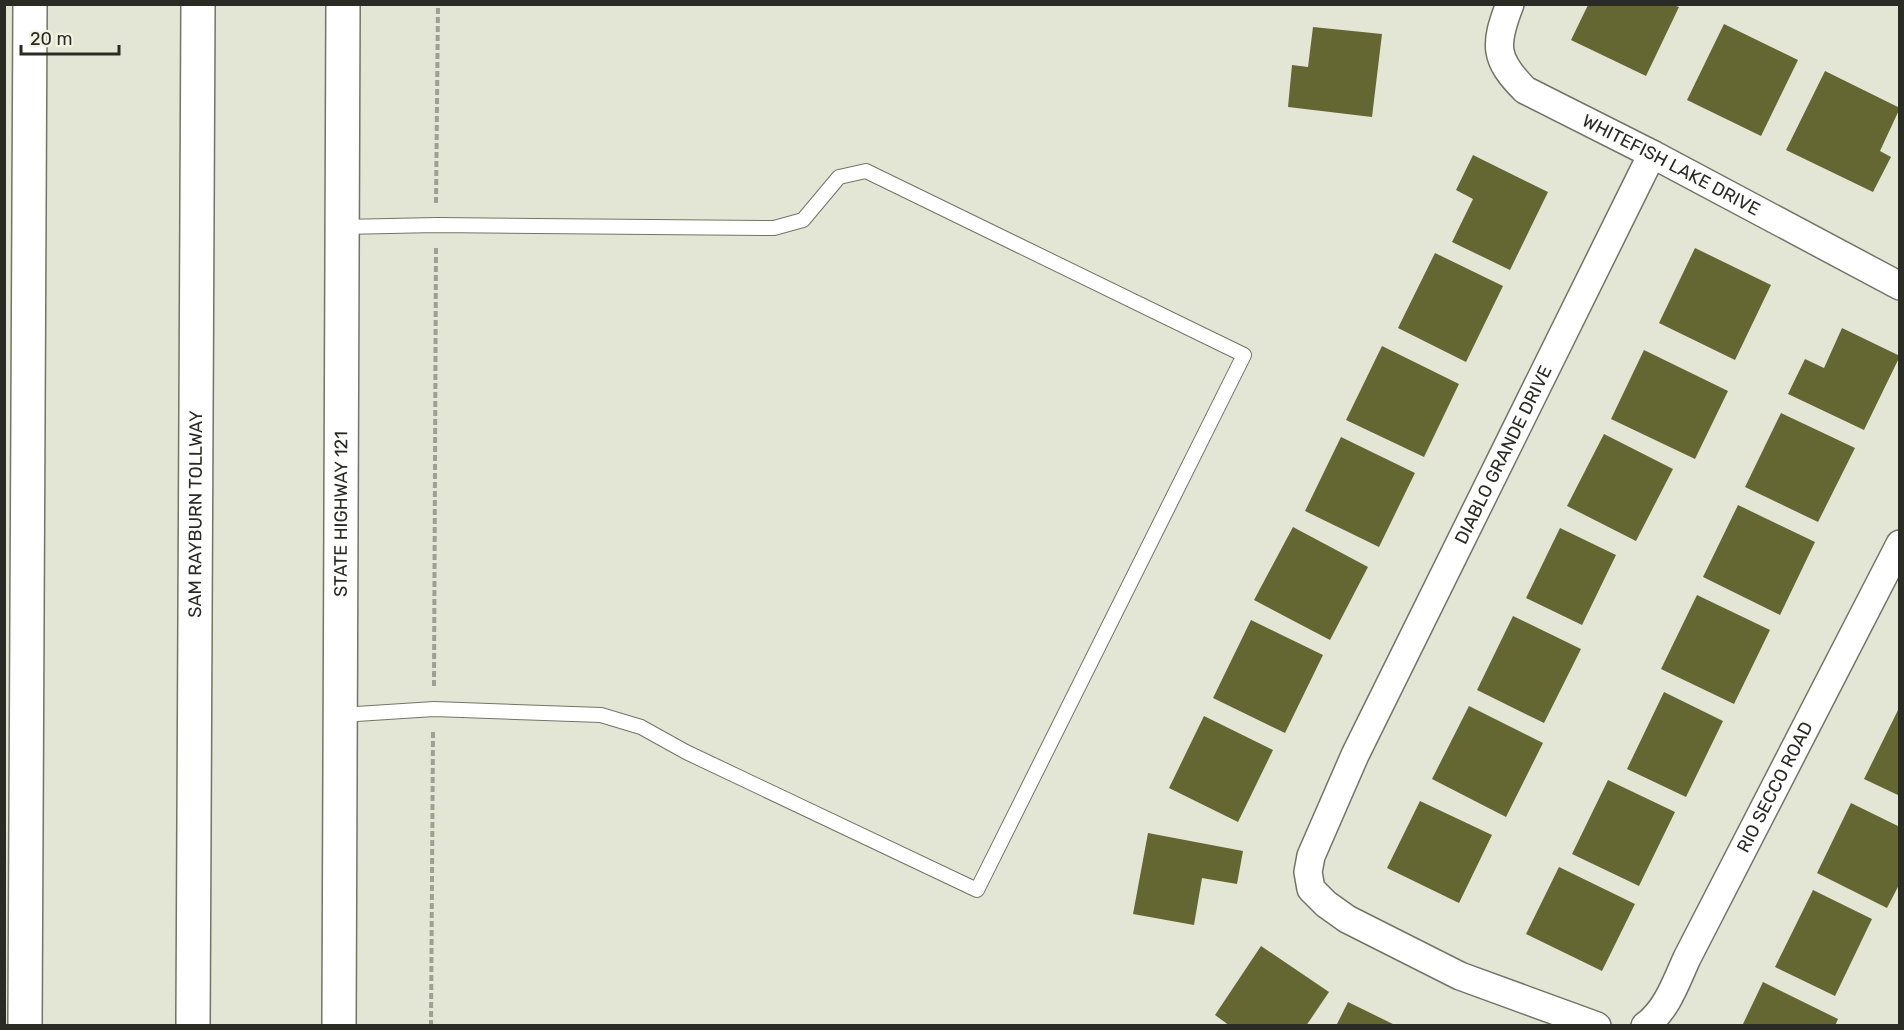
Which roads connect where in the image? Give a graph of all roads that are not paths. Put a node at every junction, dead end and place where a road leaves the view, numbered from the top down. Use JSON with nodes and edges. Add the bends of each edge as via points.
{"nodes":[{"id":1,"x":30,"y":4,"type":"edge"},
{"id":2,"x":198,"y":4,"type":"edge"},
{"id":3,"x":343,"y":4,"type":"edge"},
{"id":4,"x":1510,"y":4,"type":"edge"},
{"id":5,"x":1652,"y":154,"type":"junction"},
{"id":6,"x":342,"y":227,"type":"junction"},
{"id":7,"x":1899,"y":286,"type":"edge"},
{"id":8,"x":1899,"y":544,"type":"edge"},
{"id":9,"x":341,"y":716,"type":"junction"},
{"id":10,"x":25,"y":1026,"type":"edge"},
{"id":11,"x":193,"y":1026,"type":"edge"},
{"id":12,"x":339,"y":1026,"type":"edge"},
{"id":13,"x":1597,"y":1026,"type":"edge"},
{"id":14,"x":1645,"y":1026,"type":"edge"}],
"edges":[{"from":1,"to":10,"type":"main road"},
{"from":2,"to":11,"type":"main road","name":"SAM RAYBURN TOLLWAY"},
{"from":3,"to":6,"type":"main road","name":"STATE HIGHWAY 121"},
{"from":4,"to":5,"type":"street","name":"WHITEFISH LAKE DRIVE","via":[[1499,43],[1502,63],[1511,76],[1525,90]]},
{"from":5,"to":7,"type":"street","name":"WHITEFISH LAKE DRIVE"},
{"from":5,"to":13,"type":"street","name":"DIABLO GRANDE DRIVE","via":[[1355,755],[1311,856],[1308,872],[1311,889],[1347,919],[1460,976]]},
{"from":6,"to":9,"type":"main road","name":"STATE HIGHWAY 121"},
{"from":6,"to":9,"type":"lane","via":[[774,228],[803,220],[839,177],[866,171],[1244,355],[977,890],[641,727],[601,715],[434,709]]},
{"from":8,"to":14,"type":"street","name":"RIO SECCO ROAD","via":[[1670,995],[1656,1018]]},
{"from":9,"to":12,"type":"main road","name":"STATE HIGHWAY 121"}]}
